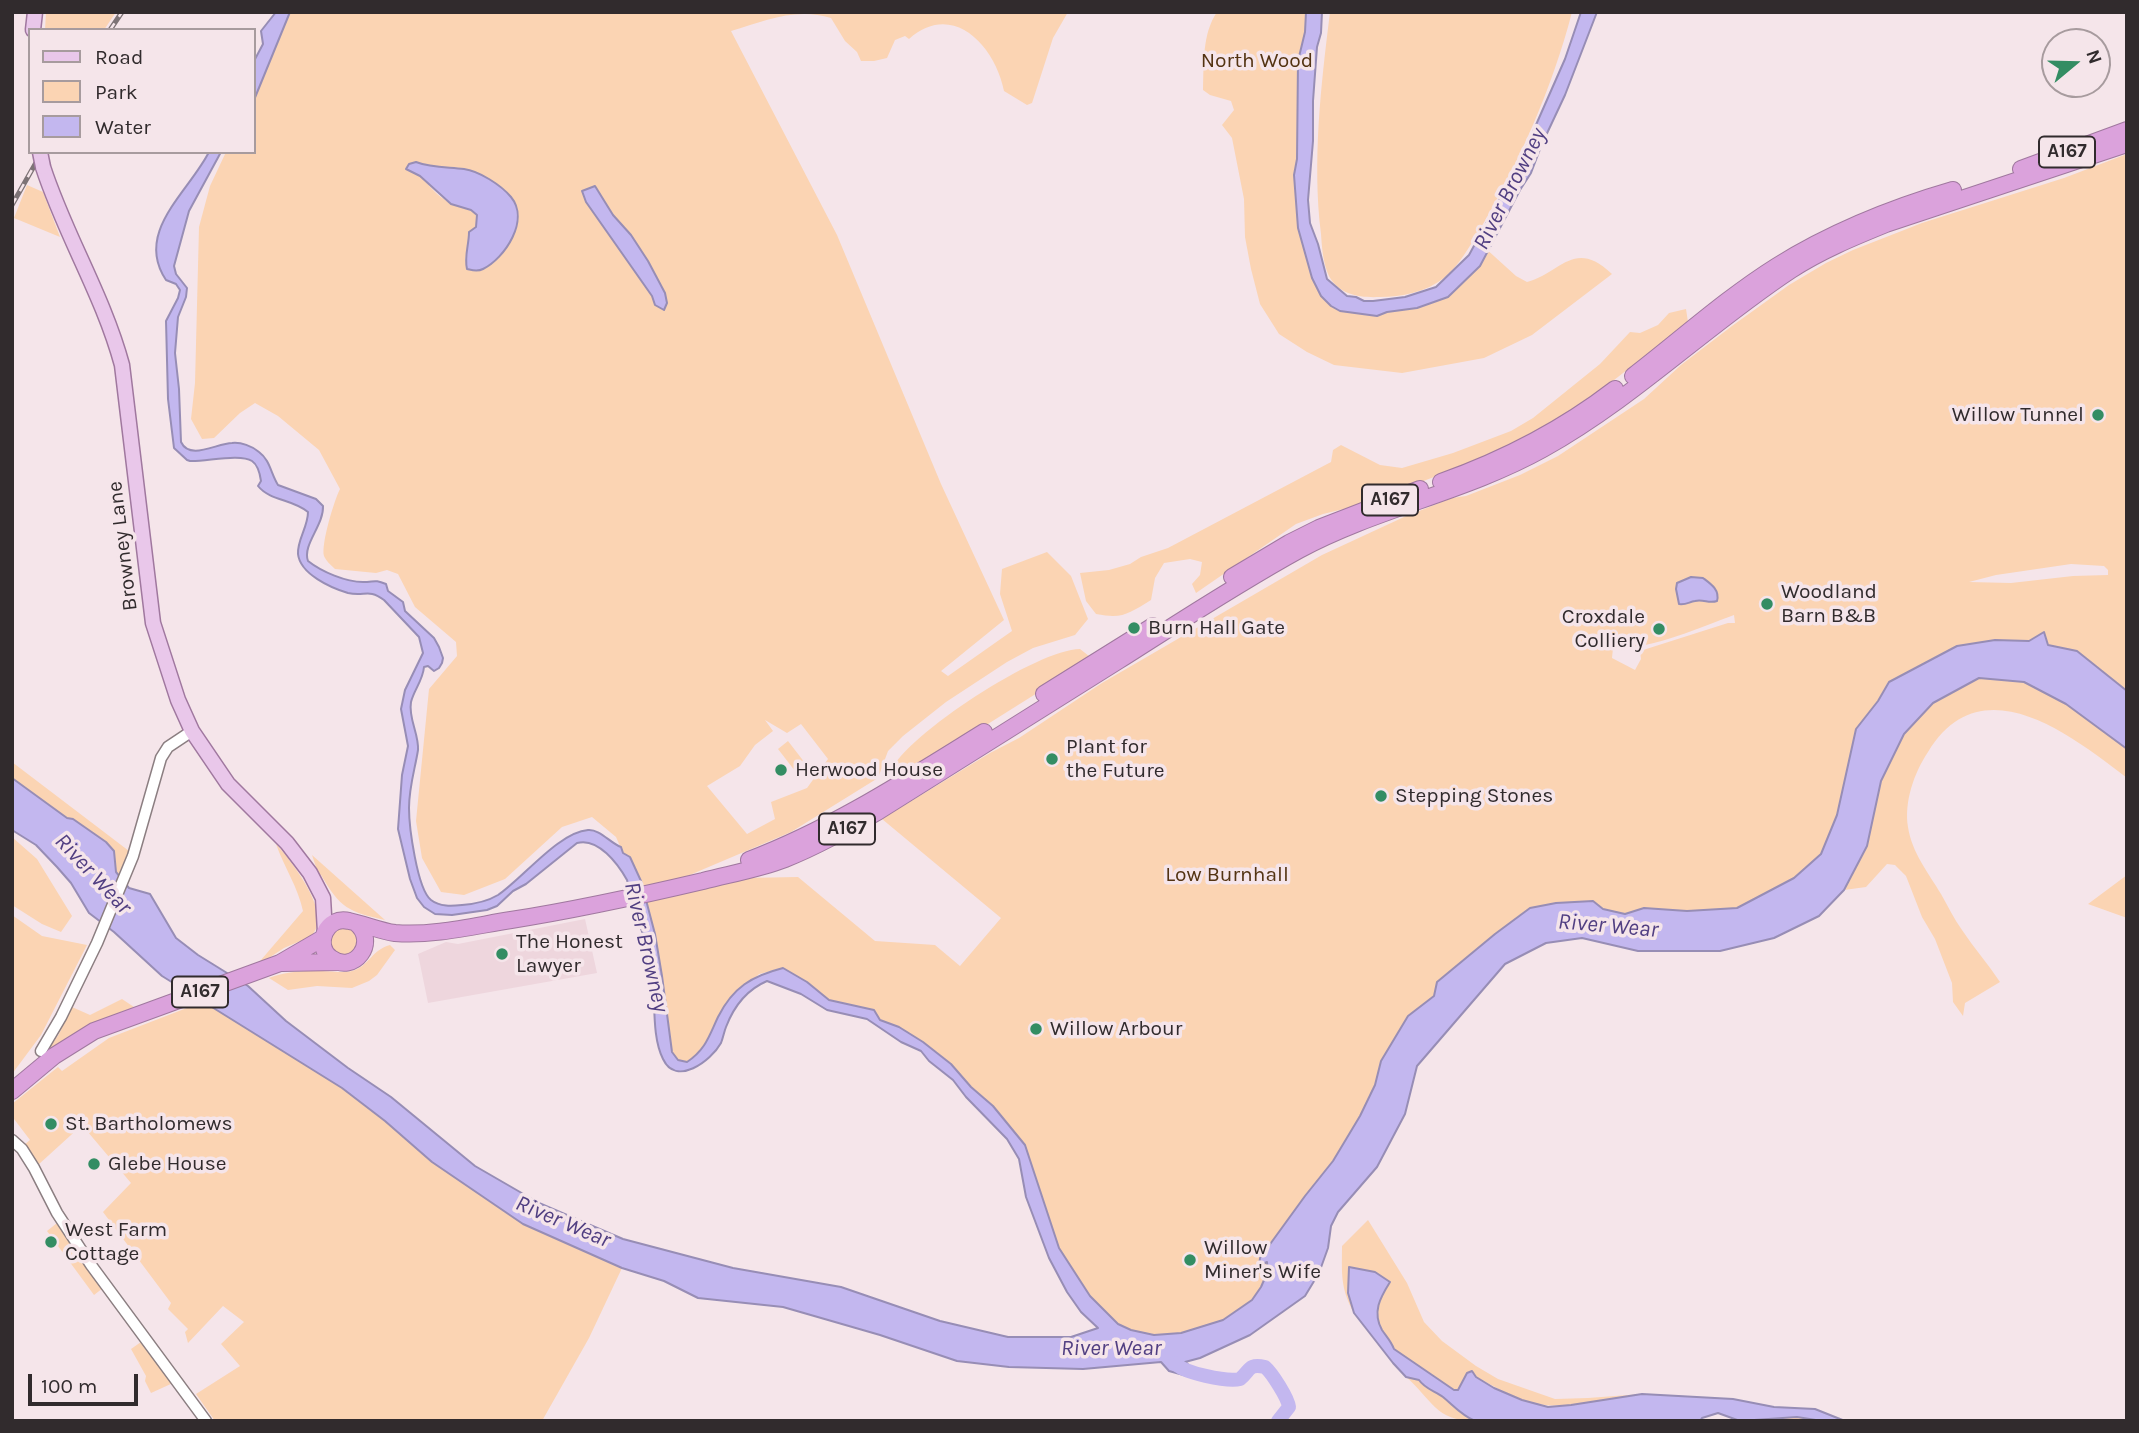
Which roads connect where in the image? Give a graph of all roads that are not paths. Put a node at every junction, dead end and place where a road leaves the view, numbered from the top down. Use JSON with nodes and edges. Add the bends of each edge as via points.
{"nodes":[{"id":1,"x":2127,"y":130,"type":"edge"},
{"id":2,"x":2127,"y":144,"type":"edge"},
{"id":3,"x":42,"y":159,"type":"edge"},
{"id":4,"x":192,"y":731,"type":"junction"},
{"id":5,"x":702,"y":881,"type":"junction"},
{"id":6,"x":323,"y":898,"type":"junction"},
{"id":7,"x":353,"y":922,"type":"junction"},
{"id":8,"x":392,"y":933,"type":"junction"},
{"id":9,"x":324,"y":935,"type":"junction"},
{"id":10,"x":365,"y":945,"type":"junction"},
{"id":11,"x":338,"y":962,"type":"junction"},
{"id":12,"x":280,"y":963,"type":"junction"},
{"id":13,"x":41,"y":1051,"type":"dead end"},
{"id":14,"x":12,"y":1091,"type":"edge"},
{"id":15,"x":12,"y":1140,"type":"edge"},
{"id":16,"x":206,"y":1421,"type":"edge"}],
"edges":[{"from":1,"to":5,"type":"highway","number":"A167","via":[[2007,174],[1912,202],[1832,235],[1777,266],[1607,396],[1541,437],[1289,543],[835,822]]},
{"from":2,"to":5,"type":"highway","number":"A167","via":[[1926,209],[1846,241],[1793,269],[1594,419],[1545,448],[1300,550],[879,811],[785,859]]},
{"from":3,"to":4,"type":"main road","name":"Browney Lane","via":[[55,201],[114,333],[122,365],[153,623]]},
{"from":4,"to":6,"type":"main road","name":"Browney Lane","via":[[228,784],[303,863]]},
{"from":4,"to":13,"type":"street","via":[[168,747],[161,758],[135,851],[61,1017]]},
{"from":5,"to":8,"type":"highway","number":"A167","via":[[619,901],[435,932]]},
{"from":6,"to":7,"type":"main road"},
{"from":6,"to":9,"type":"main road"},
{"from":7,"to":8,"type":"highway","number":"A167"},
{"from":7,"to":9,"type":"highway","number":"A167","via":[[339,920]]},
{"from":7,"to":10,"type":"highway","via":[[363,930]]},
{"from":8,"to":10,"type":"highway","number":"A167"},
{"from":9,"to":11,"type":"highway","via":[[327,955]]},
{"from":9,"to":12,"type":"highway","number":"A167"},
{"from":10,"to":11,"type":"highway","number":"A167","via":[[352,961]]},
{"from":11,"to":12,"type":"highway","number":"A167"},
{"from":12,"to":14,"type":"highway","number":"A167","via":[[106,1026],[74,1042]]},
{"from":15,"to":16,"type":"street","via":[[91,1265]]}]}
